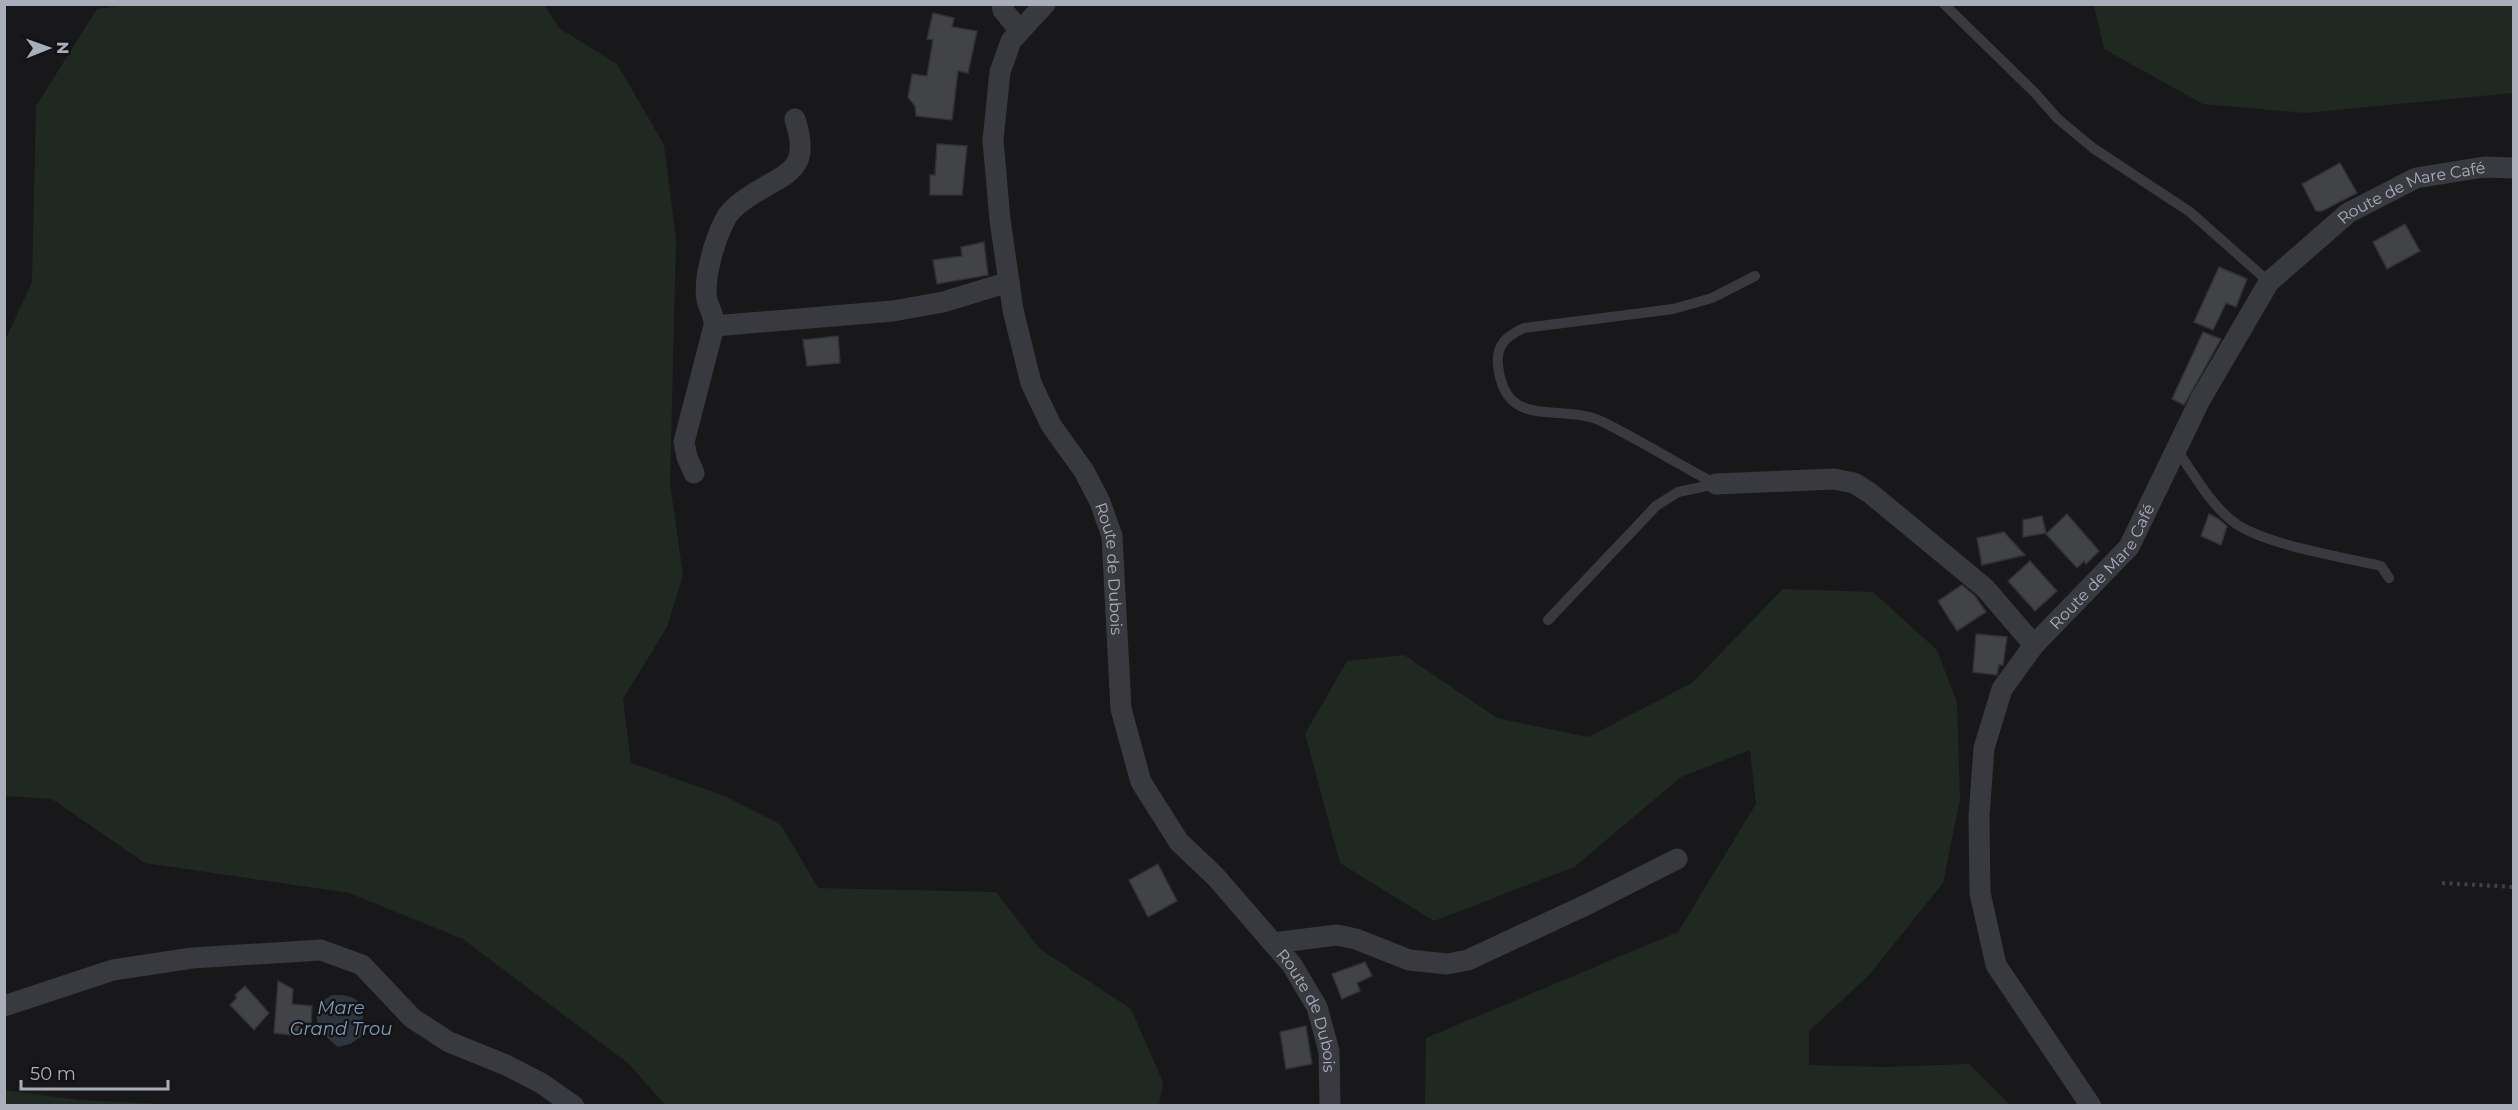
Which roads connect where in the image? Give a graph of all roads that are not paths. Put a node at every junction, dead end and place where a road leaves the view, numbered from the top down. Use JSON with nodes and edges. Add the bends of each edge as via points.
{"nodes":[{"id":1,"x":1002,"y":4,"type":"edge"},
{"id":2,"x":1045,"y":4,"type":"edge"},
{"id":3,"x":1944,"y":4,"type":"edge"},
{"id":4,"x":1020,"y":31,"type":"junction"},
{"id":5,"x":795,"y":119,"type":"dead end"},
{"id":6,"x":2514,"y":168,"type":"edge"},
{"id":7,"x":1755,"y":276,"type":"dead end"},
{"id":8,"x":1009,"y":282,"type":"junction"},
{"id":9,"x":2269,"y":282,"type":"junction"},
{"id":10,"x":714,"y":326,"type":"junction"},
{"id":11,"x":2177,"y":450,"type":"junction"},
{"id":12,"x":694,"y":473,"type":"dead end"},
{"id":13,"x":1716,"y":484,"type":"junction"},
{"id":14,"x":2389,"y":578,"type":"dead end"},
{"id":15,"x":1548,"y":620,"type":"dead end"},
{"id":16,"x":2034,"y":645,"type":"junction"},
{"id":17,"x":1677,"y":859,"type":"dead end"},
{"id":18,"x":1273,"y":943,"type":"junction"},
{"id":19,"x":4,"y":1006,"type":"edge"},
{"id":20,"x":574,"y":1106,"type":"edge"},
{"id":21,"x":1330,"y":1106,"type":"edge"},
{"id":22,"x":2091,"y":1106,"type":"edge"}],
"edges":[{"from":1,"to":4,"type":"street"},
{"from":2,"to":4,"type":"street","name":"Route de Dubois"},
{"from":3,"to":9,"type":"lane","via":[[2058,119],[2093,148],[2190,212]]},
{"from":4,"to":8,"type":"street","name":"Route de Dubois","via":[[1011,41],[1000,72],[993,140]]},
{"from":5,"to":10,"type":"street","via":[[801,139],[796,167],[736,205],[716,241],[706,285]]},
{"from":6,"to":9,"type":"street","name":"Route de Mare Café","via":[[2484,167],[2416,178],[2348,213]]},
{"from":7,"to":13,"type":"lane","via":[[1712,298],[1673,309],[1524,328],[1506,337],[1497,356],[1500,383],[1509,399],[1529,411],[1600,420]]},
{"from":8,"to":10,"type":"street","via":[[943,302],[893,311]]},
{"from":8,"to":18,"type":"street","name":"Route de Dubois","via":[[1031,383],[1051,425],[1084,471],[1112,536],[1121,709],[1141,782],[1179,842],[1215,876]]},
{"from":9,"to":11,"type":"street","name":"Route de Mare Café","via":[[2200,400]]},
{"from":10,"to":12,"type":"street","via":[[684,442]]},
{"from":11,"to":14,"type":"lane","via":[[2217,504],[2247,530],[2271,540],[2382,566]]},
{"from":11,"to":16,"type":"street","name":"Route de Mare Café","via":[[2129,547]]},
{"from":13,"to":15,"type":"lane","via":[[1678,492],[1656,506]]},
{"from":13,"to":16,"type":"street","via":[[1834,479],[1854,483],[1984,588]]},
{"from":16,"to":22,"type":"street","name":"Route de Mare Café","via":[[2002,689],[1984,748],[1979,816],[1980,893],[1996,964]]},
{"from":17,"to":18,"type":"street","via":[[1468,960],[1447,964],[1409,960],[1337,935]]},
{"from":18,"to":21,"type":"street","name":"Route de Dubois","via":[[1292,965],[1317,1007],[1329,1051]]},
{"from":19,"to":20,"type":"street","via":[[113,970],[192,958],[321,950],[362,965],[412,1018],[449,1042],[506,1065]]}]}
